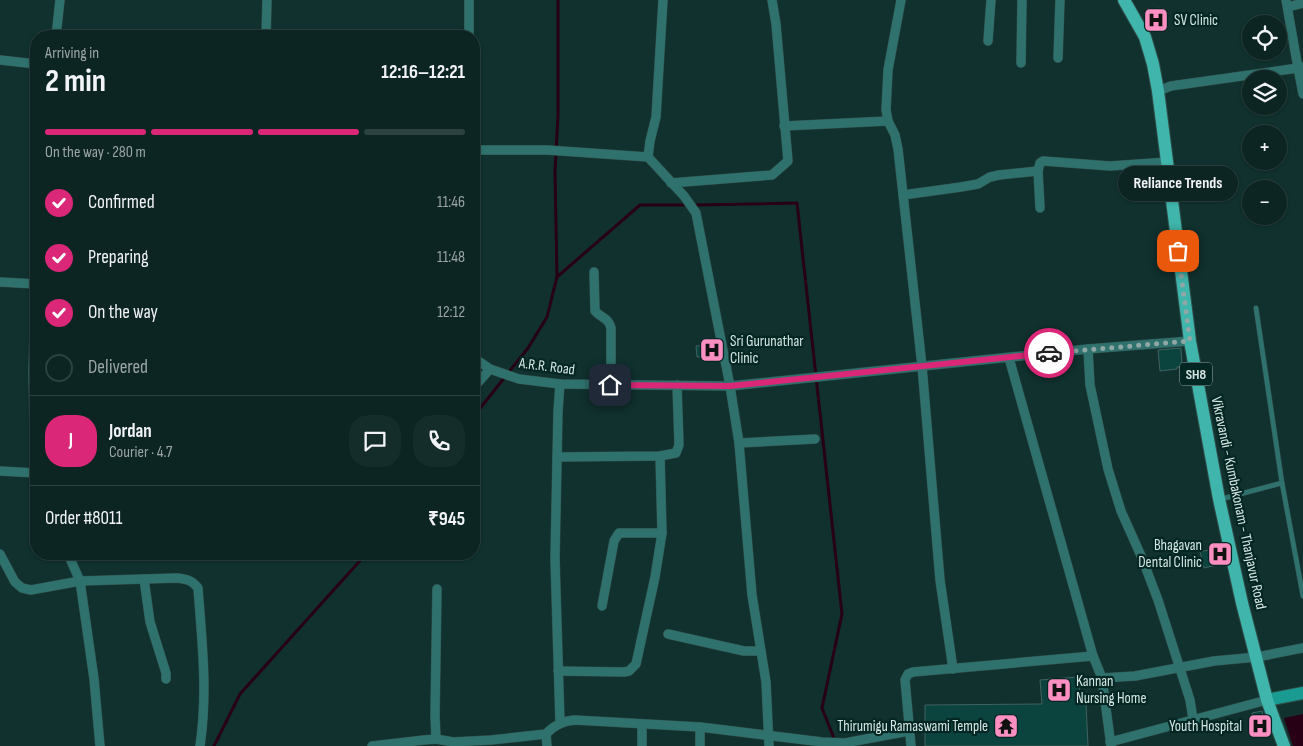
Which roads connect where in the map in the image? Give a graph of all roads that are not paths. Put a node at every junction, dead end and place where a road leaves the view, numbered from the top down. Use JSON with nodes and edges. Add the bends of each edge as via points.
{"nodes":[{"id":1,"x":60,"y":0,"type":"edge"},
{"id":2,"x":267,"y":0,"type":"edge"},
{"id":3,"x":469,"y":0,"type":"edge"},
{"id":4,"x":663,"y":0,"type":"edge"},
{"id":5,"x":772,"y":0,"type":"edge"},
{"id":6,"x":901,"y":0,"type":"edge"},
{"id":7,"x":991,"y":0,"type":"edge"},
{"id":8,"x":1022,"y":0,"type":"edge"},
{"id":9,"x":1060,"y":0,"type":"edge"},
{"id":10,"x":1124,"y":0,"type":"edge"},
{"id":11,"x":1287,"y":3,"type":"edge"},
{"id":12,"x":1303,"y":3,"type":"edge"},
{"id":13,"x":57,"y":30,"type":"edge"},
{"id":14,"x":266,"y":30,"type":"edge"},
{"id":15,"x":469,"y":30,"type":"edge"},
{"id":16,"x":988,"y":41,"type":"dead end"},
{"id":17,"x":1058,"y":58,"type":"dead end"},
{"id":18,"x":0,"y":60,"type":"edge"},
{"id":19,"x":30,"y":63,"type":"edge"},
{"id":20,"x":1021,"y":63,"type":"dead end"},
{"id":21,"x":1300,"y":67,"type":"edge"},
{"id":22,"x":1158,"y":91,"type":"junction"},
{"id":23,"x":1303,"y":94,"type":"edge"},
{"id":24,"x":888,"y":121,"type":"junction"},
{"id":25,"x":784,"y":126,"type":"junction"},
{"id":26,"x":480,"y":150,"type":"edge"},
{"id":27,"x":648,"y":158,"type":"junction"},
{"id":28,"x":1167,"y":162,"type":"junction"},
{"id":29,"x":1038,"y":171,"type":"junction"},
{"id":30,"x":671,"y":183,"type":"junction"},
{"id":31,"x":903,"y":194,"type":"junction"},
{"id":32,"x":1040,"y":208,"type":"dead end"},
{"id":33,"x":594,"y":272,"type":"dead end"},
{"id":34,"x":0,"y":282,"type":"edge"},
{"id":35,"x":30,"y":284,"type":"edge"},
{"id":36,"x":1256,"y":308,"type":"dead end"},
{"id":37,"x":1190,"y":341,"type":"junction"},
{"id":38,"x":1088,"y":349,"type":"junction"},
{"id":39,"x":1009,"y":358,"type":"junction"},
{"id":40,"x":480,"y":362,"type":"edge"},
{"id":41,"x":922,"y":366,"type":"junction"},
{"id":42,"x":493,"y":370,"type":"junction"},
{"id":43,"x":480,"y":382,"type":"edge"},
{"id":44,"x":560,"y":384,"type":"junction"},
{"id":45,"x":610,"y":385,"type":"junction"},
{"id":46,"x":677,"y":386,"type":"junction"},
{"id":47,"x":730,"y":386,"type":"junction"},
{"id":48,"x":815,"y":439,"type":"dead end"},
{"id":49,"x":740,"y":444,"type":"junction"},
{"id":50,"x":660,"y":456,"type":"junction"},
{"id":51,"x":557,"y":457,"type":"junction"},
{"id":52,"x":0,"y":471,"type":"edge"},
{"id":53,"x":30,"y":474,"type":"edge"},
{"id":54,"x":1282,"y":483,"type":"junction"},
{"id":55,"x":1219,"y":500,"type":"junction"},
{"id":56,"x":662,"y":534,"type":"junction"},
{"id":57,"x":0,"y":554,"type":"edge"},
{"id":58,"x":71,"y":560,"type":"edge"},
{"id":59,"x":144,"y":579,"type":"junction"},
{"id":60,"x":80,"y":581,"type":"junction"},
{"id":61,"x":438,"y":589,"type":"dead end"},
{"id":62,"x":1303,"y":596,"type":"edge"},
{"id":63,"x":602,"y":606,"type":"dead end"},
{"id":64,"x":668,"y":634,"type":"dead end"},
{"id":65,"x":1303,"y":648,"type":"edge"},
{"id":66,"x":761,"y":652,"type":"junction"},
{"id":67,"x":1093,"y":656,"type":"junction"},
{"id":68,"x":1257,"y":657,"type":"junction"},
{"id":69,"x":953,"y":668,"type":"junction"},
{"id":70,"x":1180,"y":668,"type":"junction"},
{"id":71,"x":558,"y":671,"type":"junction"},
{"id":72,"x":1102,"y":678,"type":"junction"},
{"id":73,"x":166,"y":679,"type":"dead end"},
{"id":74,"x":1303,"y":693,"type":"edge"},
{"id":75,"x":1267,"y":700,"type":"junction"},
{"id":76,"x":1193,"y":720,"type":"junction"},
{"id":77,"x":560,"y":723,"type":"junction"},
{"id":78,"x":642,"y":724,"type":"junction"},
{"id":79,"x":700,"y":727,"type":"junction"},
{"id":80,"x":910,"y":731,"type":"junction"},
{"id":81,"x":546,"y":734,"type":"junction"},
{"id":82,"x":768,"y":735,"type":"junction"},
{"id":83,"x":436,"y":739,"type":"junction"},
{"id":84,"x":424,"y":743,"type":"edge"},
{"id":85,"x":491,"y":743,"type":"edge"},
{"id":86,"x":453,"y":744,"type":"edge"},
{"id":87,"x":1110,"y":744,"type":"edge"},
{"id":88,"x":100,"y":746,"type":"edge"},
{"id":89,"x":200,"y":746,"type":"edge"},
{"id":90,"x":372,"y":746,"type":"edge"},
{"id":91,"x":547,"y":746,"type":"edge"},
{"id":92,"x":642,"y":746,"type":"edge"},
{"id":93,"x":700,"y":746,"type":"edge"},
{"id":94,"x":768,"y":746,"type":"edge"},
{"id":95,"x":911,"y":746,"type":"edge"},
{"id":96,"x":1284,"y":746,"type":"edge"}],
"edges":[{"from":1,"to":13,"type":"street"},
{"from":2,"to":14,"type":"street"},
{"from":3,"to":15,"type":"street"},
{"from":4,"to":27,"type":"street","via":[[656,117]]},
{"from":5,"to":25,"type":"street"},
{"from":6,"to":24,"type":"street","via":[[888,70]]},
{"from":7,"to":16,"type":"street"},
{"from":8,"to":20,"type":"street"},
{"from":9,"to":17,"type":"street"},
{"from":10,"to":22,"type":"main road","name":"Vikravandi - Kumbakonam - Thanjavur Road","number":"SH8","via":[[1145,37]]},
{"from":11,"to":12,"type":"street"},
{"from":11,"to":21,"type":"street"},
{"from":18,"to":19,"type":"street"},
{"from":21,"to":22,"type":"street","via":[[1171,86]]},
{"from":21,"to":23,"type":"street"},
{"from":22,"to":28,"type":"main road","name":"Vikravandi - Kumbakonam - Thanjavur Road","number":"SH8"},
{"from":24,"to":25,"type":"street"},
{"from":24,"to":31,"type":"street","via":[[898,149]]},
{"from":25,"to":30,"type":"street","via":[[788,161],[772,175]]},
{"from":26,"to":27,"type":"street","via":[[547,150]]},
{"from":27,"to":30,"type":"street"},
{"from":28,"to":29,"type":"street","via":[[1110,166],[1048,160],[1040,163]]},
{"from":28,"to":37,"type":"main road","name":"Vikravandi - Kumbakonam - Thanjavur Road","number":"SH8"},
{"from":29,"to":31,"type":"street","via":[[999,175],[961,187]]},
{"from":29,"to":32,"type":"street"},
{"from":30,"to":47,"type":"street","via":[[696,213]]},
{"from":31,"to":41,"type":"street"},
{"from":33,"to":45,"type":"street","via":[[595,311],[610,322]]},
{"from":34,"to":35,"type":"street"},
{"from":36,"to":54,"type":"lane"},
{"from":37,"to":38,"type":"street","name":"A.R.R. Road"},
{"from":37,"to":55,"type":"main road","name":"Vikravandi - Kumbakonam - Thanjavur Road","number":"SH8"},
{"from":38,"to":39,"type":"street","name":"A.R.R. Road"},
{"from":38,"to":70,"type":"street","via":[[1090,385],[1108,470],[1158,600]]},
{"from":39,"to":41,"type":"street","name":"A.R.R. Road"},
{"from":39,"to":67,"type":"street"},
{"from":40,"to":42,"type":"street","name":"A.R.R. Road"},
{"from":41,"to":47,"type":"street","name":"A.R.R. Road"},
{"from":41,"to":69,"type":"street","via":[[940,580]]},
{"from":42,"to":43,"type":"street"},
{"from":42,"to":44,"type":"street","name":"A.R.R. Road","via":[[519,379]]},
{"from":44,"to":45,"type":"street","name":"A.R.R. Road"},
{"from":44,"to":51,"type":"street"},
{"from":45,"to":46,"type":"street","name":"A.R.R. Road"},
{"from":46,"to":47,"type":"street","name":"A.R.R. Road"},
{"from":46,"to":50,"type":"street","via":[[679,445],[676,453]]},
{"from":47,"to":49,"type":"street"},
{"from":48,"to":49,"type":"street"},
{"from":49,"to":66,"type":"street","via":[[751,586]]},
{"from":50,"to":51,"type":"street"},
{"from":50,"to":56,"type":"street"},
{"from":51,"to":71,"type":"street"},
{"from":52,"to":53,"type":"street"},
{"from":54,"to":55,"type":"lane"},
{"from":54,"to":62,"type":"lane"},
{"from":55,"to":68,"type":"main road","name":"Vikravandi - Kumbakonam - Thanjavur Road","number":"SH8"},
{"from":56,"to":63,"type":"street","via":[[619,533],[614,540]]},
{"from":56,"to":71,"type":"street","via":[[633,668],[624,672]]},
{"from":57,"to":60,"type":"street","via":[[22,588],[31,590]]},
{"from":58,"to":60,"type":"street"},
{"from":59,"to":60,"type":"street"},
{"from":59,"to":73,"type":"street","via":[[150,622]]},
{"from":59,"to":89,"type":"street","via":[[185,579],[198,588],[205,680]]},
{"from":60,"to":88,"type":"street"},
{"from":61,"to":83,"type":"street"},
{"from":64,"to":66,"type":"street"},
{"from":65,"to":68,"type":"street"},
{"from":66,"to":82,"type":"street"},
{"from":67,"to":69,"type":"street"},
{"from":67,"to":72,"type":"street"},
{"from":68,"to":70,"type":"street"},
{"from":68,"to":75,"type":"main road","name":"Vikravandi - Kumbakonam - Thanjavur Road","number":"SH8"},
{"from":69,"to":80,"type":"street","via":[[908,674],[905,680]]},
{"from":70,"to":72,"type":"street"},
{"from":70,"to":76,"type":"street"},
{"from":71,"to":77,"type":"street"},
{"from":72,"to":87,"type":"street"},
{"from":74,"to":75,"type":"street"},
{"from":75,"to":76,"type":"street"},
{"from":75,"to":96,"type":"main road","name":"Vikravandi - Kumbakonam - Thanjavur Road","number":"SH8"},
{"from":76,"to":87,"type":"street"},
{"from":77,"to":78,"type":"street","via":[[575,720]]},
{"from":77,"to":81,"type":"street"},
{"from":78,"to":79,"type":"street"},
{"from":78,"to":92,"type":"street"},
{"from":79,"to":82,"type":"street"},
{"from":79,"to":93,"type":"street"},
{"from":80,"to":82,"type":"street","via":[[845,743]]},
{"from":80,"to":95,"type":"street"},
{"from":81,"to":85,"type":"street"},
{"from":81,"to":91,"type":"street"},
{"from":82,"to":94,"type":"street"},
{"from":83,"to":84,"type":"street"},
{"from":83,"to":86,"type":"street"},
{"from":84,"to":90,"type":"street"},
{"from":85,"to":86,"type":"street"}]}
